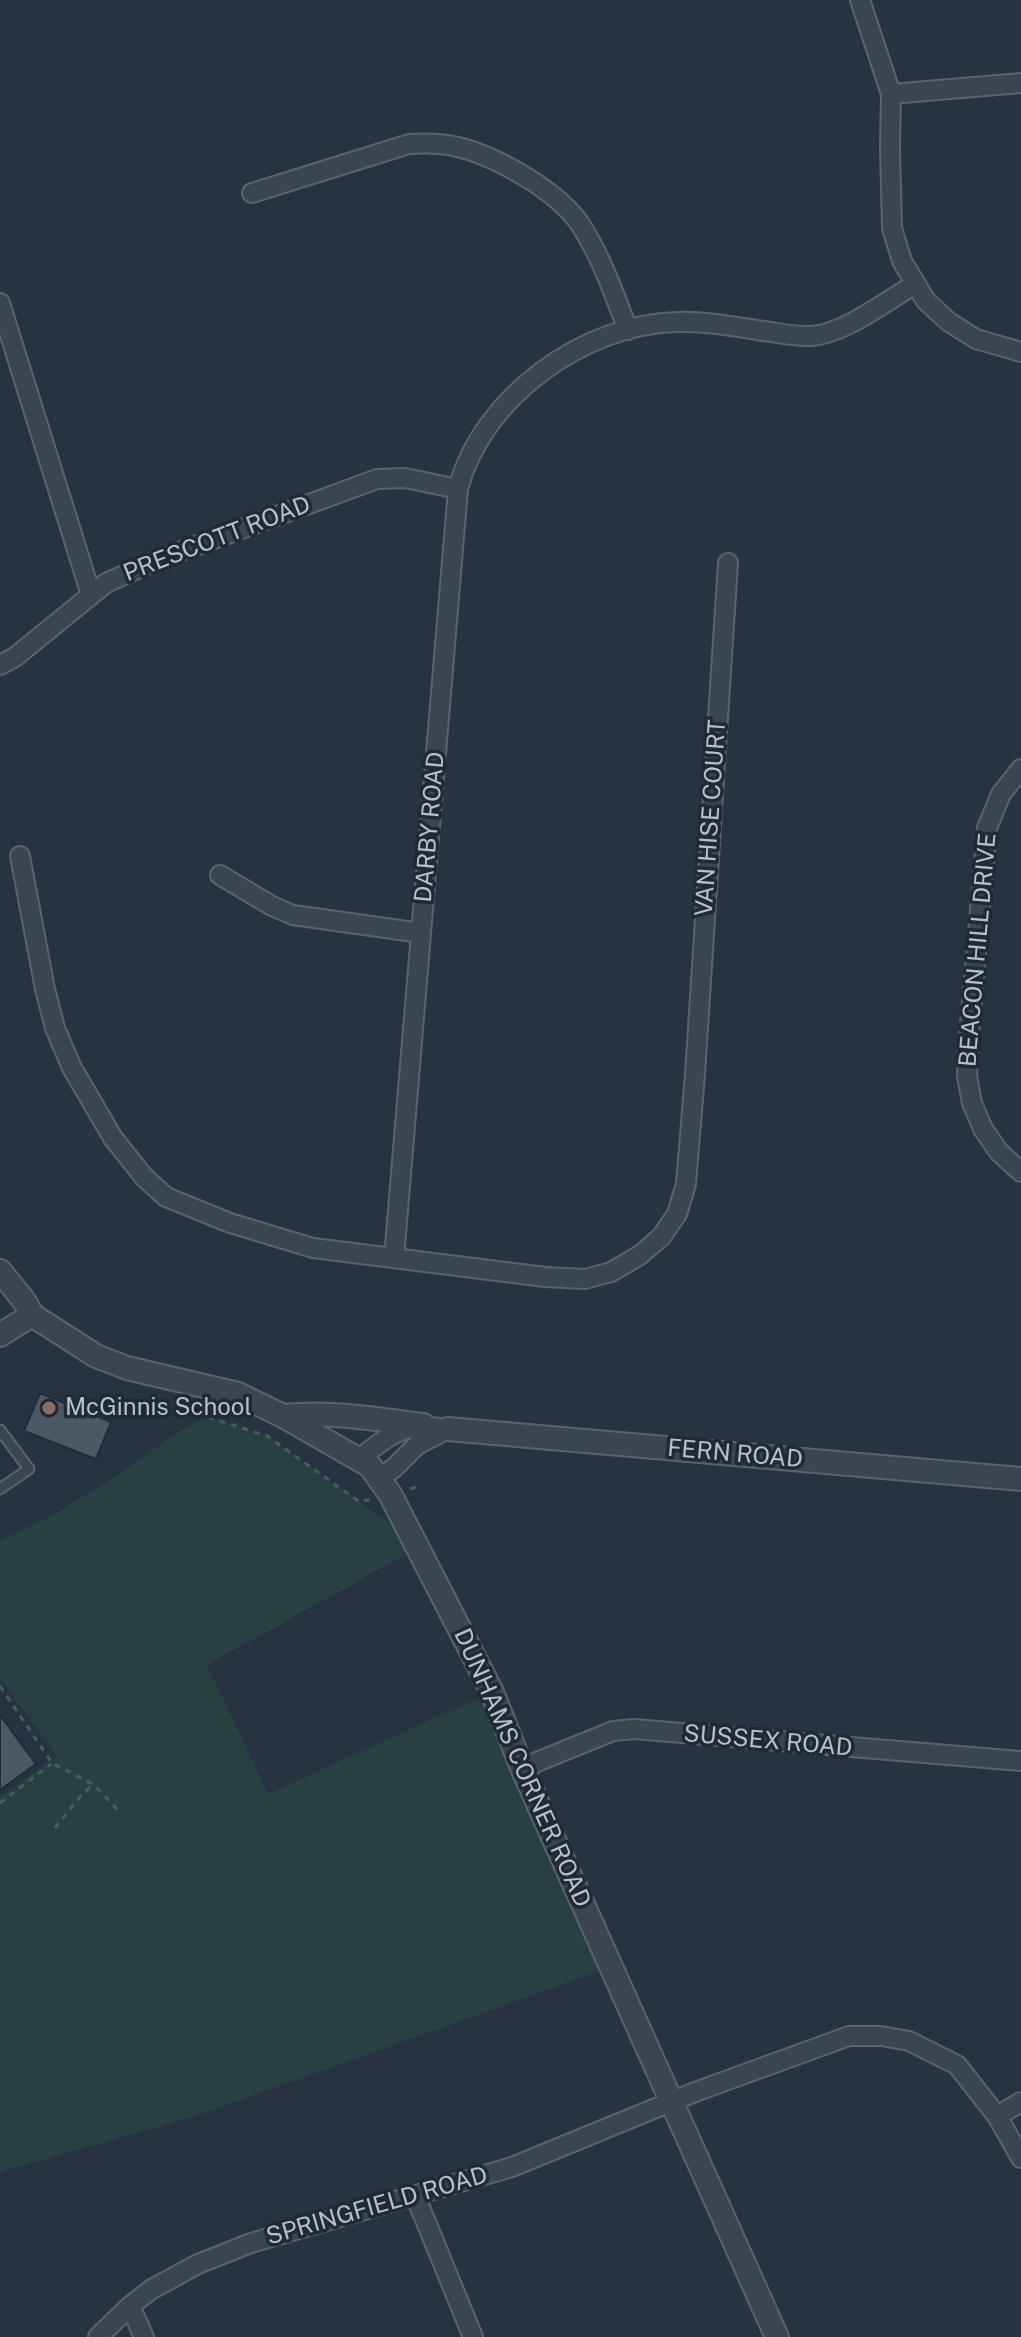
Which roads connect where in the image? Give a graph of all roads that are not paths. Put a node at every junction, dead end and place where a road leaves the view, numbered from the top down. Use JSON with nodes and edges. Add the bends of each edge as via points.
{"nodes":[{"id":1,"x":860,"y":0,"type":"edge"},
{"id":2,"x":1021,"y":83,"type":"edge"},
{"id":3,"x":891,"y":94,"type":"junction"},
{"id":4,"x":252,"y":193,"type":"dead end"},
{"id":5,"x":914,"y":285,"type":"junction"},
{"id":6,"x":0,"y":303,"type":"edge"},
{"id":7,"x":628,"y":330,"type":"junction"},
{"id":8,"x":1021,"y":352,"type":"edge"},
{"id":9,"x":458,"y":489,"type":"junction"},
{"id":10,"x":728,"y":563,"type":"dead end"},
{"id":11,"x":91,"y":595,"type":"junction"},
{"id":12,"x":0,"y":665,"type":"edge"},
{"id":13,"x":1021,"y":769,"type":"edge"},
{"id":14,"x":20,"y":856,"type":"dead end"},
{"id":15,"x":220,"y":875,"type":"dead end"},
{"id":16,"x":421,"y":933,"type":"junction"},
{"id":17,"x":1021,"y":1172,"type":"edge"},
{"id":18,"x":394,"y":1258,"type":"junction"},
{"id":19,"x":0,"y":1271,"type":"edge"},
{"id":20,"x":32,"y":1315,"type":"junction"},
{"id":21,"x":0,"y":1335,"type":"edge"},
{"id":22,"x":283,"y":1416,"type":"junction"},
{"id":23,"x":423,"y":1425,"type":"junction"},
{"id":24,"x":448,"y":1429,"type":"junction"},
{"id":25,"x":0,"y":1430,"type":"edge"},
{"id":26,"x":357,"y":1460,"type":"junction"},
{"id":27,"x":379,"y":1478,"type":"junction"},
{"id":28,"x":1021,"y":1479,"type":"edge"},
{"id":29,"x":0,"y":1489,"type":"edge"},
{"id":30,"x":1021,"y":1761,"type":"edge"},
{"id":31,"x":522,"y":1768,"type":"junction"},
{"id":32,"x":673,"y":2102,"type":"junction"},
{"id":33,"x":1021,"y":2102,"type":"edge"},
{"id":34,"x":997,"y":2116,"type":"junction"},
{"id":35,"x":1021,"y":2158,"type":"edge"},
{"id":36,"x":415,"y":2195,"type":"junction"},
{"id":37,"x":130,"y":2306,"type":"junction"},
{"id":38,"x":98,"y":2337,"type":"edge"},
{"id":39,"x":144,"y":2337,"type":"edge"},
{"id":40,"x":473,"y":2337,"type":"edge"},
{"id":41,"x":777,"y":2337,"type":"edge"}],
"edges":[{"from":1,"to":3,"type":"street"},
{"from":2,"to":3,"type":"street"},
{"from":3,"to":5,"type":"street","via":[[892,228]]},
{"from":4,"to":7,"type":"street","via":[[409,144],[430,142],[492,159],[560,203],[580,225]]},
{"from":5,"to":7,"type":"street","name":"DARBY ROAD","via":[[843,326],[813,336],[681,321]]},
{"from":5,"to":8,"type":"street","via":[[962,331]]},
{"from":6,"to":11,"type":"street"},
{"from":7,"to":9,"type":"street","name":"DARBY ROAD","via":[[593,341],[528,382],[487,430]]},
{"from":9,"to":11,"type":"street","name":"PRESCOTT ROAD","via":[[405,478],[377,479],[160,559]]},
{"from":9,"to":16,"type":"street","name":"DARBY ROAD"},
{"from":10,"to":18,"type":"street","name":"VAN HISE COURT","via":[[695,1074],[686,1184],[677,1214],[640,1255],[585,1279]]},
{"from":11,"to":12,"type":"street","name":"PRESCOTT ROAD"},
{"from":13,"to":17,"type":"street","name":"BEACON HILL DRIVE","via":[[1001,794],[987,828],[967,1062],[972,1103],[983,1129]]},
{"from":14,"to":18,"type":"street","via":[[55,1028],[113,1138],[144,1177],[166,1197],[230,1223],[313,1248]]},
{"from":15,"to":16,"type":"street","via":[[293,915]]},
{"from":16,"to":18,"type":"street","name":"DARBY ROAD"},
{"from":19,"to":20,"type":"street","name":"DUNHAMS CORNER ROAD"},
{"from":20,"to":21,"type":"street"},
{"from":20,"to":22,"type":"street","name":"DUNHAMS CORNER ROAD","via":[[96,1356],[238,1394]]},
{"from":22,"to":23,"type":"street"},
{"from":22,"to":26,"type":"street","name":"DUNHAMS CORNER ROAD"},
{"from":23,"to":24,"type":"street","name":"FERN ROAD"},
{"from":23,"to":26,"type":"street","name":"FERN ROAD","via":[[395,1432]]},
{"from":24,"to":27,"type":"street","via":[[417,1445]]},
{"from":24,"to":28,"type":"street","name":"FERN ROAD"},
{"from":25,"to":29,"type":"lane","via":[[29,1469]]},
{"from":26,"to":27,"type":"street","name":"DUNHAMS CORNER ROAD"},
{"from":27,"to":31,"type":"street","name":"DUNHAMS CORNER ROAD","via":[[492,1692]]},
{"from":30,"to":31,"type":"street","name":"SUSSEX ROAD","via":[[634,1729],[613,1731]]},
{"from":31,"to":32,"type":"street","name":"DUNHAMS CORNER ROAD"},
{"from":32,"to":34,"type":"street","name":"SPRINGFIELD ROAD","via":[[849,2036],[881,2036],[909,2041],[957,2065]]},
{"from":32,"to":36,"type":"street","name":"SPRINGFIELD ROAD","via":[[512,2167]]},
{"from":32,"to":41,"type":"street","name":"DUNHAMS CORNER ROAD"},
{"from":33,"to":34,"type":"street"},
{"from":34,"to":35,"type":"street","name":"SPRINGFIELD ROAD"},
{"from":36,"to":37,"type":"street","name":"SPRINGFIELD ROAD","via":[[251,2243],[198,2264]]},
{"from":36,"to":40,"type":"street"},
{"from":37,"to":38,"type":"street","name":"SPRINGFIELD ROAD"},
{"from":37,"to":39,"type":"street"}]}
